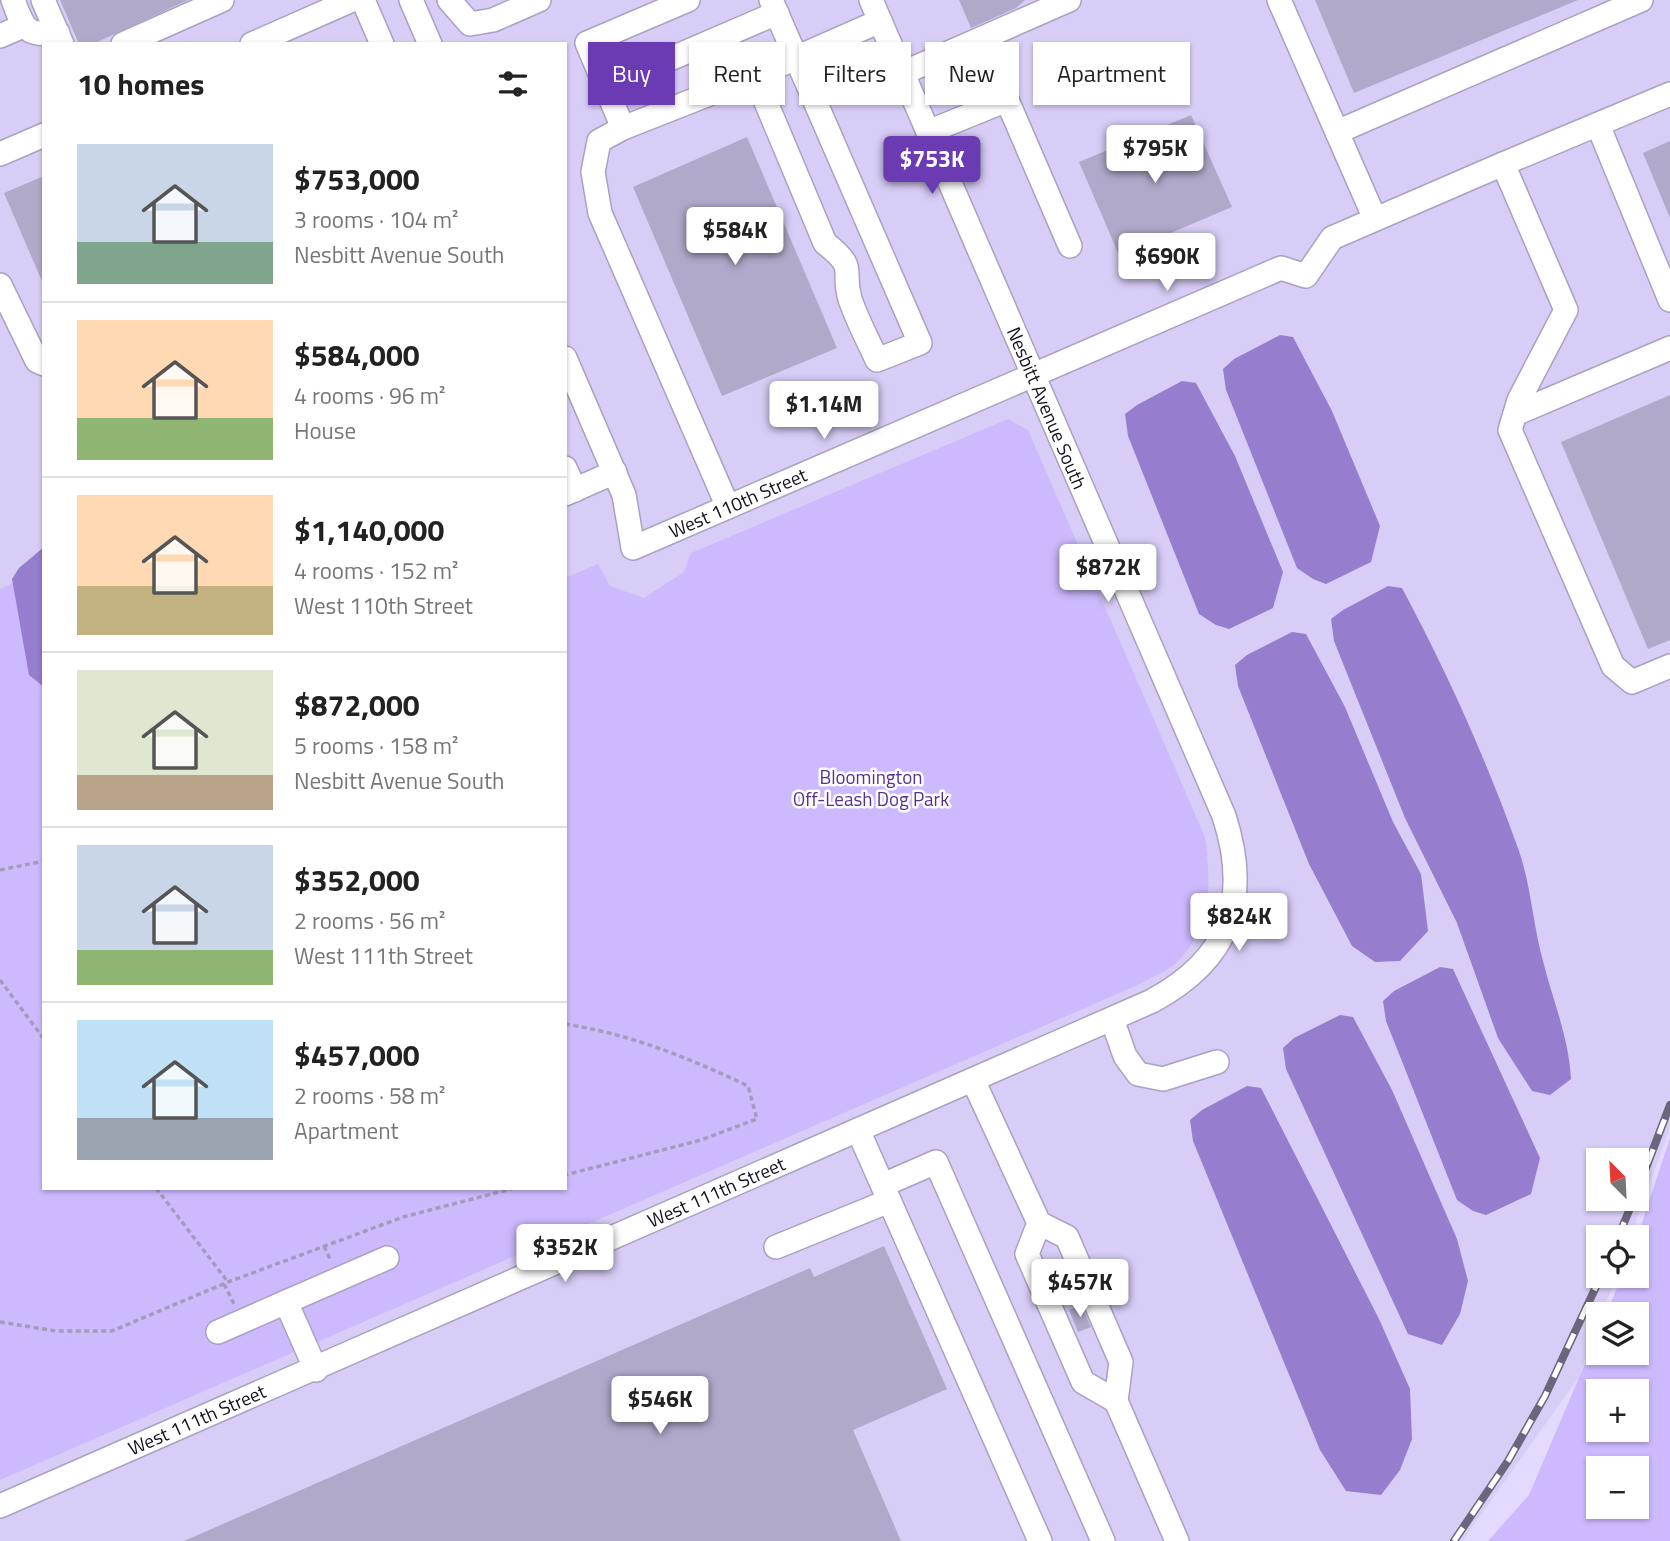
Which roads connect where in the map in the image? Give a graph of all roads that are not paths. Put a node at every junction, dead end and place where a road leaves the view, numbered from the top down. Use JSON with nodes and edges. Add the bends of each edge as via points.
{"nodes":[{"id":1,"x":13,"y":0,"type":"edge"},
{"id":2,"x":43,"y":0,"type":"edge"},
{"id":3,"x":222,"y":0,"type":"edge"},
{"id":4,"x":352,"y":0,"type":"edge"},
{"id":5,"x":363,"y":0,"type":"edge"},
{"id":6,"x":411,"y":0,"type":"edge"},
{"id":7,"x":449,"y":0,"type":"edge"},
{"id":8,"x":539,"y":0,"type":"edge"},
{"id":9,"x":688,"y":0,"type":"edge"},
{"id":10,"x":871,"y":0,"type":"edge"},
{"id":11,"x":1069,"y":0,"type":"edge"},
{"id":12,"x":1279,"y":0,"type":"edge"},
{"id":13,"x":1641,"y":0,"type":"edge"},
{"id":14,"x":774,"y":7,"type":"edge"},
{"id":15,"x":880,"y":21,"type":"junction"},
{"id":16,"x":23,"y":26,"type":"junction"},
{"id":17,"x":0,"y":36,"type":"edge"},
{"id":18,"x":60,"y":38,"type":"edge"},
{"id":19,"x":128,"y":42,"type":"edge"},
{"id":20,"x":257,"y":42,"type":"edge"},
{"id":21,"x":381,"y":42,"type":"edge"},
{"id":22,"x":429,"y":42,"type":"edge"},
{"id":23,"x":589,"y":42,"type":"edge"},
{"id":24,"x":889,"y":42,"type":"edge"},
{"id":25,"x":675,"y":54,"type":"edge"},
{"id":26,"x":796,"y":58,"type":"junction"},
{"id":27,"x":785,"y":63,"type":"edge"},
{"id":28,"x":911,"y":69,"type":"edge"},
{"id":29,"x":911,"y":92,"type":"edge"},
{"id":30,"x":1670,"y":94,"type":"edge"},
{"id":31,"x":689,"y":102,"type":"edge"},
{"id":32,"x":613,"y":105,"type":"edge"},
{"id":33,"x":767,"y":105,"type":"edge"},
{"id":34,"x":1598,"y":125,"type":"junction"},
{"id":35,"x":623,"y":128,"type":"junction"},
{"id":36,"x":928,"y":132,"type":"junction"},
{"id":37,"x":1337,"y":132,"type":"junction"},
{"id":38,"x":42,"y":136,"type":"edge"},
{"id":39,"x":0,"y":155,"type":"edge"},
{"id":40,"x":1503,"y":164,"type":"junction"},
{"id":41,"x":1375,"y":219,"type":"junction"},
{"id":42,"x":1070,"y":246,"type":"dead end"},
{"id":43,"x":0,"y":285,"type":"edge"},
{"id":44,"x":1670,"y":300,"type":"edge"},
{"id":45,"x":1670,"y":348,"type":"edge"},
{"id":46,"x":42,"y":363,"type":"edge"},
{"id":47,"x":567,"y":363,"type":"edge"},
{"id":48,"x":1033,"y":375,"type":"junction"},
{"id":49,"x":1514,"y":414,"type":"junction"},
{"id":50,"x":615,"y":472,"type":"junction"},
{"id":51,"x":570,"y":492,"type":"edge"},
{"id":52,"x":728,"y":507,"type":"junction"},
{"id":53,"x":1670,"y":666,"type":"edge"},
{"id":54,"x":1224,"y":816,"type":"joint"},
{"id":55,"x":1112,"y":1019,"type":"junction"},
{"id":56,"x":1217,"y":1062,"type":"dead end"},
{"id":57,"x":973,"y":1080,"type":"junction"},
{"id":58,"x":858,"y":1130,"type":"junction"},
{"id":59,"x":886,"y":1193,"type":"junction"},
{"id":60,"x":1039,"y":1223,"type":"junction"},
{"id":61,"x":776,"y":1247,"type":"dead end"},
{"id":62,"x":387,"y":1258,"type":"dead end"},
{"id":63,"x":286,"y":1302,"type":"junction"},
{"id":64,"x":218,"y":1332,"type":"dead end"},
{"id":65,"x":316,"y":1370,"type":"junction"},
{"id":66,"x":1116,"y":1401,"type":"junction"},
{"id":67,"x":0,"y":1506,"type":"edge"},
{"id":68,"x":1040,"y":1541,"type":"edge"},
{"id":69,"x":1103,"y":1541,"type":"edge"},
{"id":70,"x":1177,"y":1541,"type":"edge"}],
"edges":[{"from":1,"to":16,"type":"street"},
{"from":2,"to":18,"type":"street"},
{"from":3,"to":19,"type":"street"},
{"from":4,"to":20,"type":"street"},
{"from":5,"to":21,"type":"street"},
{"from":6,"to":22,"type":"street"},
{"from":7,"to":8,"type":"street","via":[[470,24],[493,20]]},
{"from":9,"to":23,"type":"street"},
{"from":10,"to":15,"type":"street","name":"Nesbitt Avenue South"},
{"from":11,"to":28,"type":"street"},
{"from":12,"to":37,"type":"street"},
{"from":13,"to":37,"type":"street"},
{"from":14,"to":25,"type":"street"},
{"from":14,"to":26,"type":"street"},
{"from":15,"to":24,"type":"street","name":"Nesbitt Avenue South"},
{"from":15,"to":26,"type":"street"},
{"from":16,"to":17,"type":"street"},
{"from":16,"to":18,"type":"street","via":[[35,35]]},
{"from":26,"to":27,"type":"street"},
{"from":26,"to":33,"type":"street","via":[[920,343],[877,360],[849,297],[850,273],[842,257],[825,243]]},
{"from":29,"to":36,"type":"street","name":"Nesbitt Avenue South"},
{"from":30,"to":34,"type":"street"},
{"from":31,"to":35,"type":"street"},
{"from":32,"to":35,"type":"street"},
{"from":34,"to":40,"type":"street"},
{"from":34,"to":44,"type":"street"},
{"from":35,"to":52,"type":"street","via":[[598,141],[593,172],[600,213]]},
{"from":36,"to":42,"type":"street","via":[[1007,100]]},
{"from":36,"to":48,"type":"street","name":"Nesbitt Avenue South"},
{"from":37,"to":41,"type":"street"},
{"from":38,"to":39,"type":"street"},
{"from":40,"to":41,"type":"street"},
{"from":40,"to":49,"type":"street","via":[[1566,310]]},
{"from":41,"to":48,"type":"street","name":"West 110th Street","via":[[1332,237],[1306,276],[1281,268]]},
{"from":43,"to":46,"type":"street"},
{"from":45,"to":49,"type":"street"},
{"from":47,"to":50,"type":"street"},
{"from":48,"to":52,"type":"street","name":"West 110th Street"},
{"from":48,"to":54,"type":"street","name":"Nesbitt Avenue South"},
{"from":49,"to":53,"type":"street","via":[[1510,430],[1613,666],[1632,682]]},
{"from":50,"to":51,"type":"street"},
{"from":50,"to":52,"type":"street","name":"West 110th Street","via":[[633,548]]},
{"from":54,"to":55,"type":"street","name":"West 111th Street","via":[[1238,877],[1222,939],[1180,986]]},
{"from":55,"to":56,"type":"street","via":[[1125,1056],[1138,1074],[1163,1079]]},
{"from":55,"to":57,"type":"street","name":"West 111th Street"},
{"from":57,"to":58,"type":"street","name":"West 111th Street"},
{"from":57,"to":60,"type":"street"},
{"from":58,"to":59,"type":"street"},
{"from":58,"to":65,"type":"street","name":"West 111th Street"},
{"from":59,"to":61,"type":"street"},
{"from":59,"to":68,"type":"street"},
{"from":59,"to":69,"type":"street","via":[[936,1162]]},
{"from":60,"to":66,"type":"street","via":[[1067,1237],[1116,1349],[1121,1362]]},
{"from":60,"to":66,"type":"street","via":[[1027,1254],[1083,1382]]},
{"from":62,"to":63,"type":"street"},
{"from":63,"to":64,"type":"street"},
{"from":63,"to":65,"type":"street"},
{"from":65,"to":67,"type":"street","name":"West 111th Street"},
{"from":66,"to":70,"type":"street"}]}
